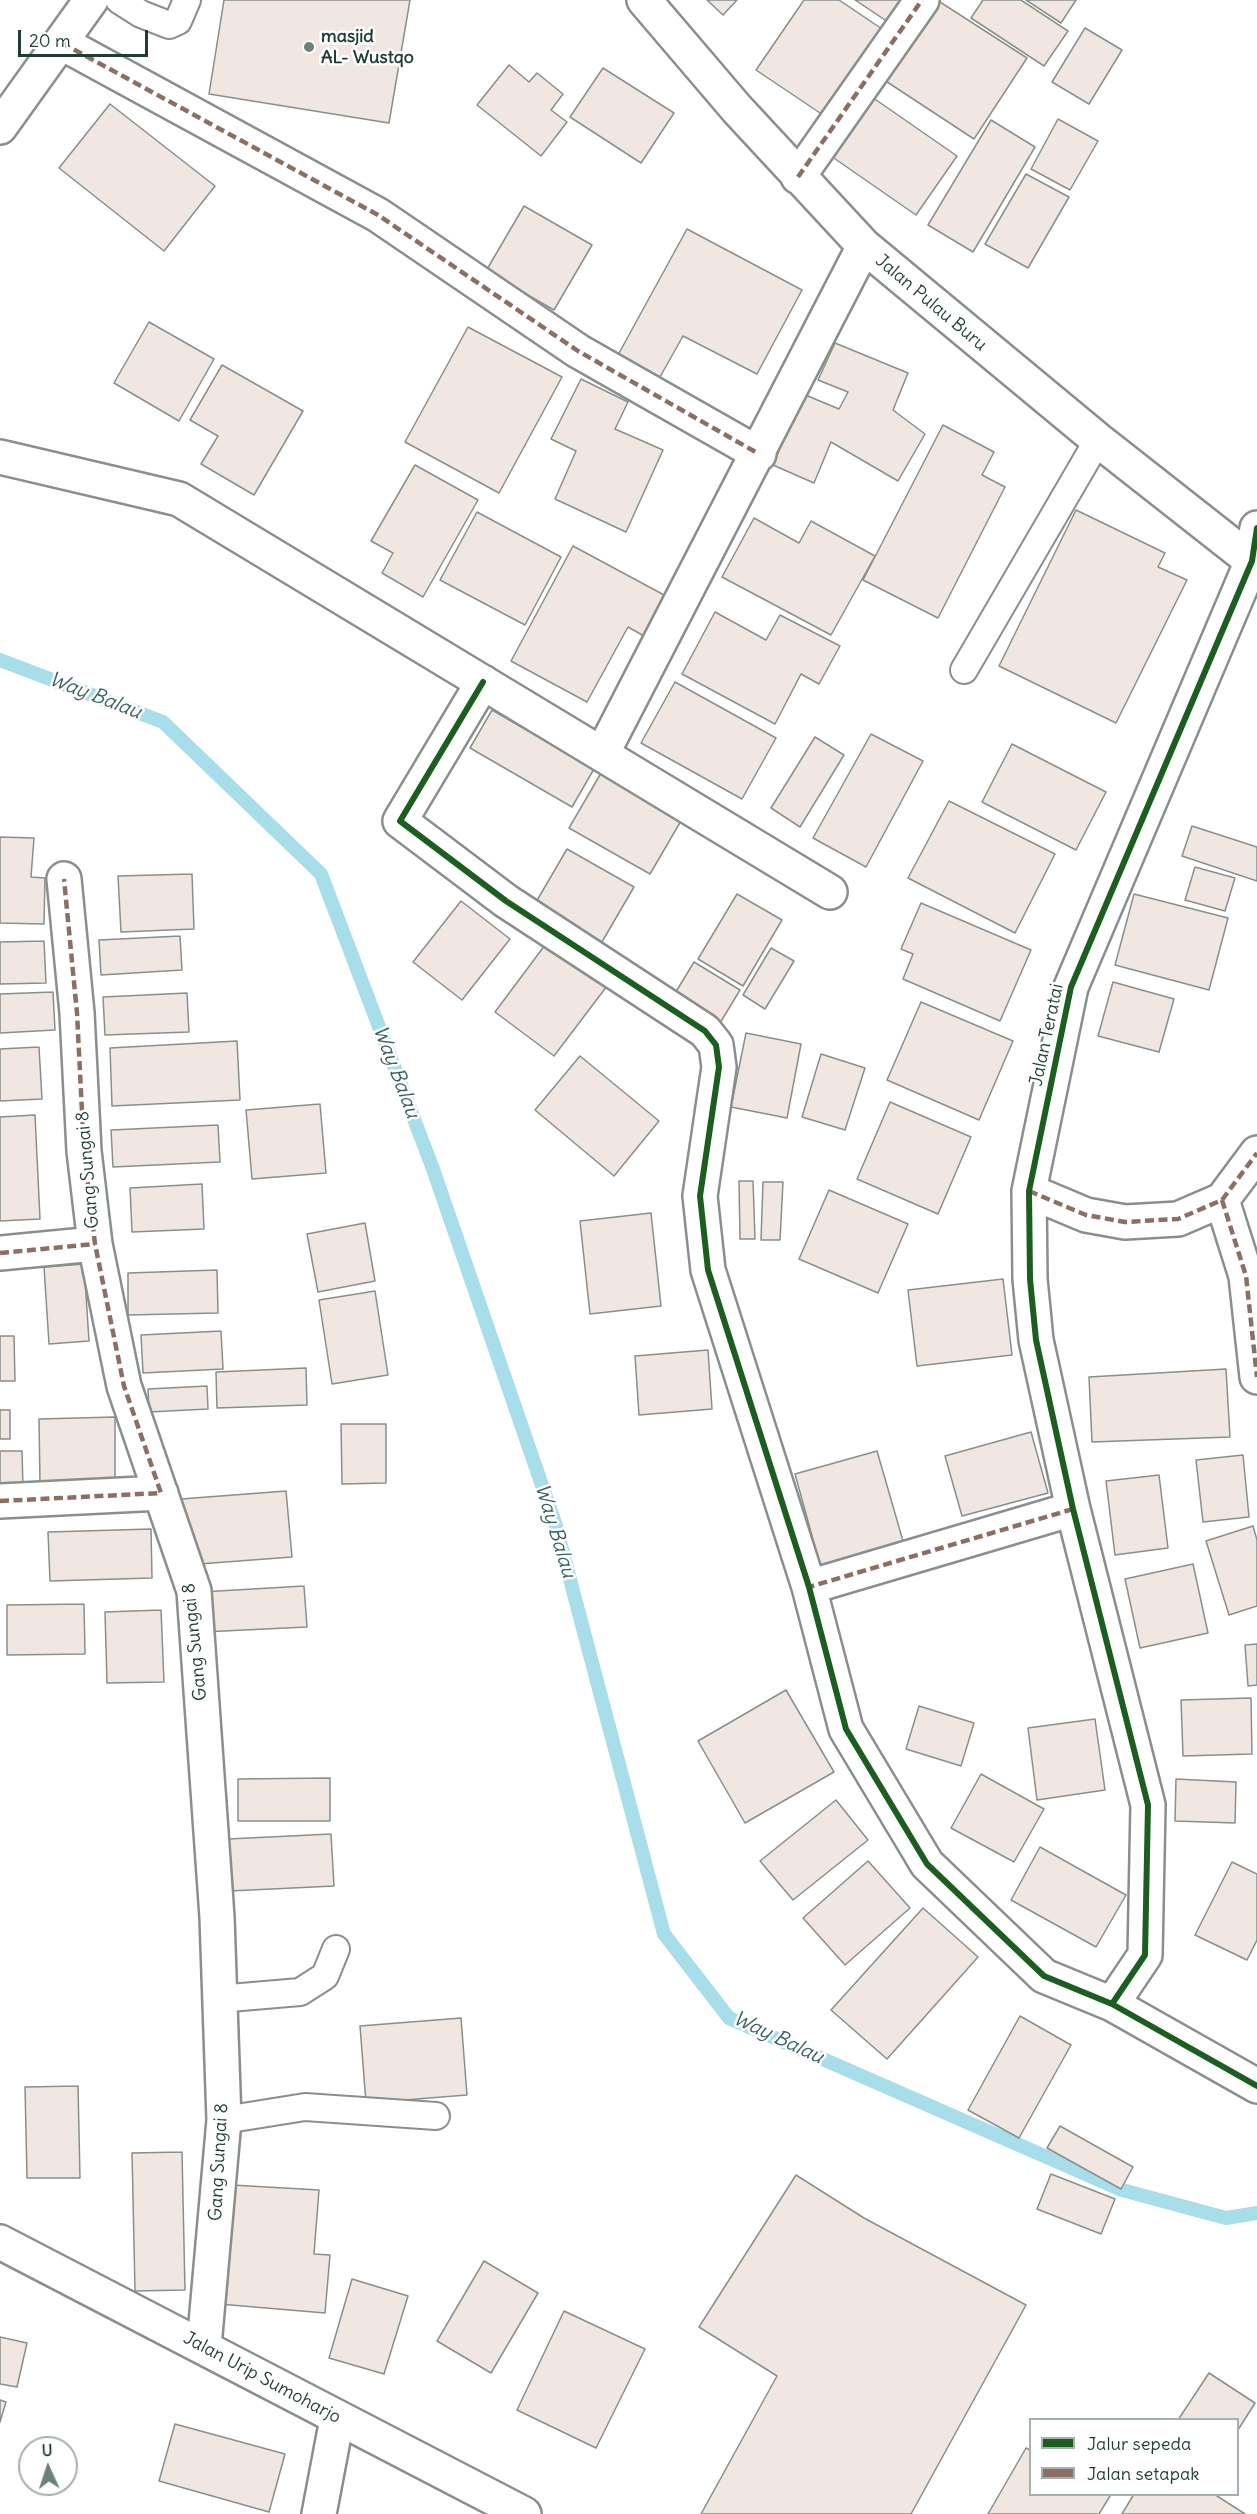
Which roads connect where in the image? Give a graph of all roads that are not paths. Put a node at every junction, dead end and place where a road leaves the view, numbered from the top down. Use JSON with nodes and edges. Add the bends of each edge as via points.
{"nodes":[{"id":1,"x":91,"y":0,"type":"edge"},
{"id":2,"x":119,"y":0,"type":"edge"},
{"id":3,"x":187,"y":0,"type":"edge"},
{"id":4,"x":644,"y":0,"type":"edge"},
{"id":5,"x":922,"y":0,"type":"edge"},
{"id":6,"x":63,"y":43,"type":"junction"},
{"id":7,"x":0,"y":127,"type":"edge"},
{"id":8,"x":798,"y":177,"type":"junction"},
{"id":9,"x":864,"y":246,"type":"junction"},
{"id":10,"x":1098,"y":440,"type":"junction"},
{"id":11,"x":759,"y":454,"type":"junction"},
{"id":12,"x":0,"y":457,"type":"edge"},
{"id":13,"x":1257,"y":528,"type":"edge"},
{"id":14,"x":1254,"y":563,"type":"edge"},
{"id":15,"x":964,"y":670,"type":"dead end"},
{"id":16,"x":483,"y":682,"type":"junction"},
{"id":17,"x":602,"y":754,"type":"junction"},
{"id":18,"x":63,"y":879,"type":"dead end"},
{"id":19,"x":830,"y":892,"type":"dead end"},
{"id":20,"x":1257,"y":1153,"type":"edge"},
{"id":21,"x":1029,"y":1191,"type":"junction"},
{"id":22,"x":1222,"y":1200,"type":"junction"},
{"id":23,"x":95,"y":1244,"type":"junction"},
{"id":24,"x":0,"y":1253,"type":"edge"},
{"id":25,"x":1257,"y":1377,"type":"edge"},
{"id":26,"x":161,"y":1492,"type":"junction"},
{"id":27,"x":0,"y":1501,"type":"edge"},
{"id":28,"x":1073,"y":1509,"type":"junction"},
{"id":29,"x":808,"y":1587,"type":"junction"},
{"id":30,"x":336,"y":1949,"type":"dead end"},
{"id":31,"x":218,"y":1999,"type":"junction"},
{"id":32,"x":1112,"y":2004,"type":"junction"},
{"id":33,"x":1257,"y":2086,"type":"edge"},
{"id":34,"x":436,"y":2116,"type":"dead end"},
{"id":35,"x":224,"y":2120,"type":"junction"},
{"id":36,"x":0,"y":2242,"type":"edge"},
{"id":37,"x":204,"y":2346,"type":"junction"},
{"id":38,"x":337,"y":2419,"type":"junction"},
{"id":39,"x":319,"y":2514,"type":"edge"},
{"id":40,"x":524,"y":2514,"type":"edge"}],
"edges":[{"from":1,"to":6,"type":"street"},
{"from":2,"to":3,"type":"lane","via":[[169,25],[178,21]]},
{"from":4,"to":8,"type":"street","name":"Jalan Pulau Buru"},
{"from":5,"to":8,"type":"street"},
{"from":6,"to":7,"type":"street"},
{"from":6,"to":11,"type":"street","via":[[378,215],[578,351]]},
{"from":8,"to":9,"type":"street","name":"Jalan Pulau Buru"},
{"from":9,"to":10,"type":"street","name":"Jalan Pulau Buru"},
{"from":9,"to":11,"type":"street"},
{"from":10,"to":14,"type":"street","name":"Jalan Pulau Buru"},
{"from":10,"to":15,"type":"lane"},
{"from":11,"to":17,"type":"street"},
{"from":12,"to":16,"type":"street","via":[[179,499]]},
{"from":13,"to":14,"type":"street","name":"Jalan Teratai"},
{"from":14,"to":21,"type":"street","name":"Jalan Teratai","via":[[1071,987]]},
{"from":16,"to":17,"type":"street"},
{"from":16,"to":29,"type":"street","via":[[400,821],[506,901],[705,1031],[716,1045],[719,1067],[700,1197],[708,1270]]},
{"from":17,"to":19,"type":"street"},
{"from":18,"to":23,"type":"street","name":"Gang Sungai 8"},
{"from":20,"to":22,"type":"street"},
{"from":21,"to":22,"type":"street","via":[[1086,1215],[1125,1222],[1178,1219]]},
{"from":21,"to":28,"type":"street","name":"Jalan Teratai","via":[[1029,1279],[1036,1340]]},
{"from":22,"to":25,"type":"street","via":[[1246,1276]]},
{"from":23,"to":24,"type":"street"},
{"from":23,"to":26,"type":"street","name":"Gang Sungai 8","via":[[124,1386]]},
{"from":26,"to":27,"type":"street"},
{"from":26,"to":31,"type":"street","name":"Gang Sungai 8","via":[[194,1591],[217,1917]]},
{"from":28,"to":29,"type":"street"},
{"from":28,"to":32,"type":"street","name":"Jalan Teratai","via":[[1148,1805],[1145,1955]]},
{"from":29,"to":32,"type":"street","via":[[846,1730],[927,1864],[1044,1976]]},
{"from":30,"to":31,"type":"lane","via":[[325,1976],[300,1992]]},
{"from":31,"to":35,"type":"street","name":"Gang Sungai 8"},
{"from":32,"to":33,"type":"street"},
{"from":34,"to":35,"type":"lane","via":[[305,2107]]},
{"from":35,"to":37,"type":"street","name":"Gang Sungai 8"},
{"from":36,"to":37,"type":"street","name":"Jalan Urip Sumoharjo"},
{"from":37,"to":38,"type":"street","name":"Jalan Urip Sumoharjo"},
{"from":38,"to":39,"type":"street"},
{"from":38,"to":40,"type":"street","name":"Jalan Urip Sumoharjo"}]}
